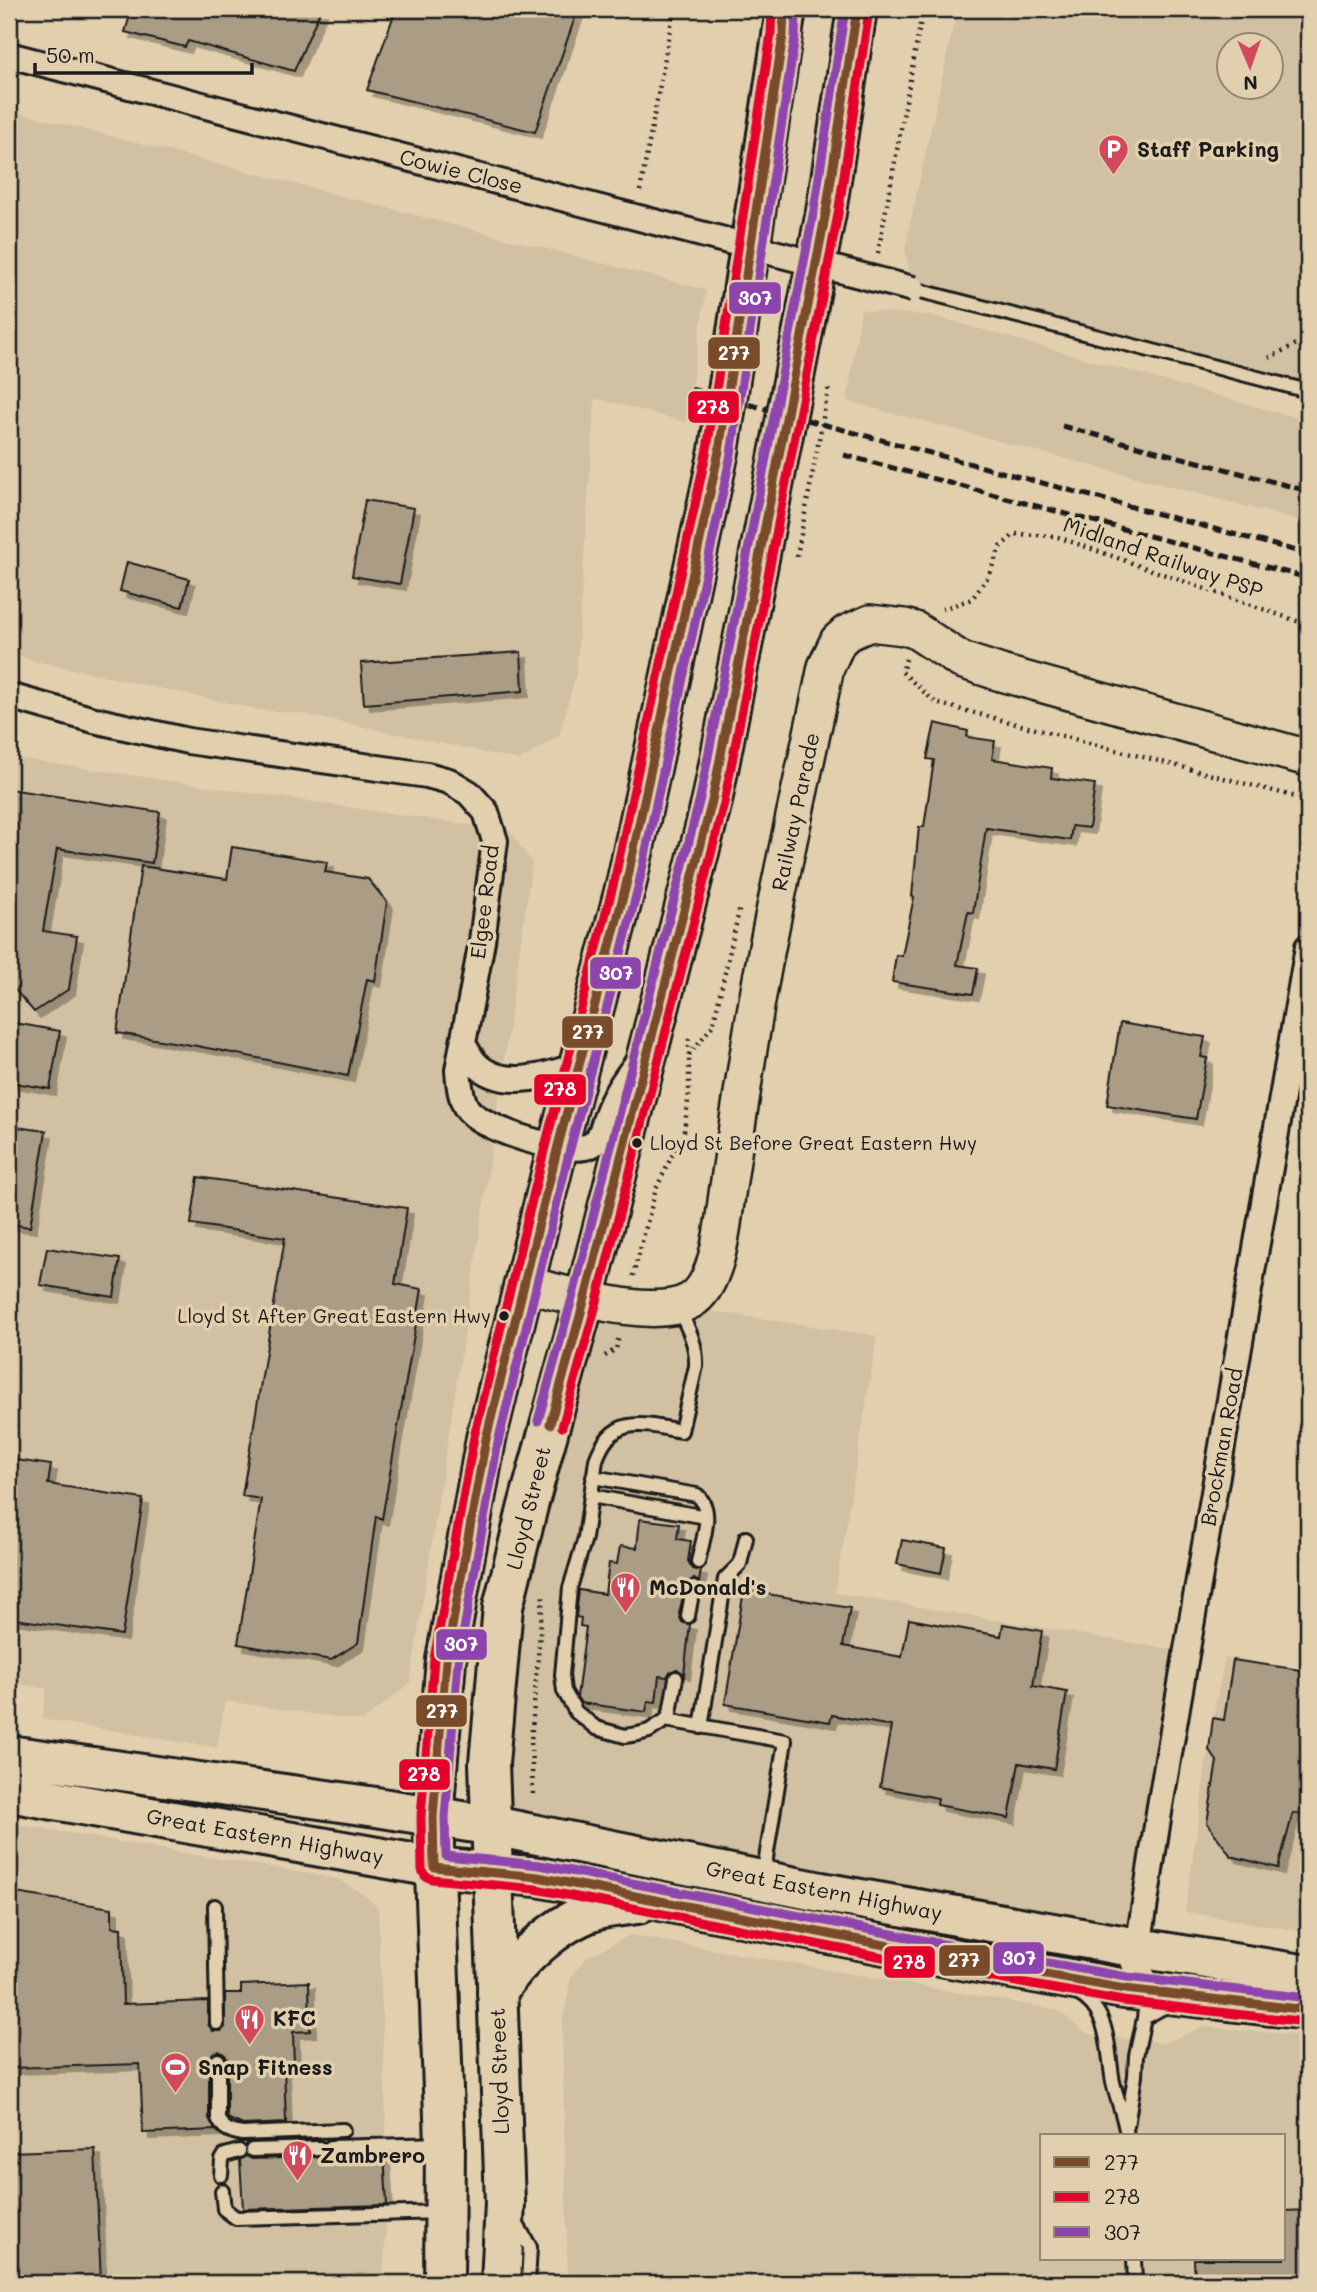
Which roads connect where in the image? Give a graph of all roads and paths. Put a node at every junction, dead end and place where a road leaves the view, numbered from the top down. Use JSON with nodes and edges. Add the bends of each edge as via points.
{"nodes":[{"id":1,"x":674,"y":9,"type":"edge"},
{"id":2,"x":857,"y":9,"type":"edge"},
{"id":3,"x":923,"y":9,"type":"edge"},
{"id":4,"x":784,"y":17,"type":"edge"},
{"id":5,"x":9,"y":55,"type":"edge"},
{"id":6,"x":639,"y":195,"type":"dead end"},
{"id":7,"x":877,"y":254,"type":"dead end"},
{"id":8,"x":913,"y":289,"type":"joint"},
{"id":9,"x":1308,"y":391,"type":"edge"},
{"id":10,"x":926,"y":621,"type":"junction"},
{"id":11,"x":1308,"y":625,"type":"edge"},
{"id":12,"x":9,"y":696,"type":"edge"},
{"id":13,"x":1308,"y":758,"type":"edge"},
{"id":14,"x":1308,"y":800,"type":"edge"},
{"id":15,"x":1308,"y":947,"type":"edge"},
{"id":16,"x":463,"y":1044,"type":"junction"},
{"id":17,"x":650,"y":1044,"type":"junction"},
{"id":18,"x":580,"y":1064,"type":"junction"},
{"id":19,"x":558,"y":1146,"type":"junction"},
{"id":20,"x":523,"y":1284,"type":"junction"},
{"id":21,"x":585,"y":1298,"type":"junction"},
{"id":22,"x":677,"y":1306,"type":"junction"},
{"id":23,"x":593,"y":1477,"type":"junction"},
{"id":24,"x":591,"y":1496,"type":"junction"},
{"id":25,"x":706,"y":1517,"type":"junction"},
{"id":26,"x":746,"y":1538,"type":"dead end"},
{"id":27,"x":698,"y":1562,"type":"dead end"},
{"id":28,"x":693,"y":1588,"type":"dead end"},
{"id":29,"x":688,"y":1616,"type":"dead end"},
{"id":30,"x":676,"y":1678,"type":"dead end"},
{"id":31,"x":666,"y":1720,"type":"junction"},
{"id":32,"x":701,"y":1727,"type":"junction"},
{"id":33,"x":9,"y":1755,"type":"edge"},
{"id":34,"x":9,"y":1792,"type":"edge"},
{"id":35,"x":433,"y":1816,"type":"junction"},
{"id":36,"x":493,"y":1826,"type":"junction"},
{"id":37,"x":434,"y":1867,"type":"junction"},
{"id":38,"x":494,"y":1873,"type":"junction"},
{"id":39,"x":762,"y":1880,"type":"junction"},
{"id":40,"x":660,"y":1900,"type":"junction"},
{"id":41,"x":215,"y":1906,"type":"dead end"},
{"id":42,"x":1034,"y":1948,"type":"junction"},
{"id":43,"x":1138,"y":1948,"type":"junction"},
{"id":44,"x":1308,"y":1975,"type":"edge"},
{"id":45,"x":497,"y":1992,"type":"junction"},
{"id":46,"x":1146,"y":2005,"type":"junction"},
{"id":47,"x":1308,"y":2010,"type":"edge"},
{"id":48,"x":217,"y":2024,"type":"dead end"},
{"id":49,"x":218,"y":2060,"type":"dead end"},
{"id":50,"x":342,"y":2130,"type":"dead end"},
{"id":51,"x":1126,"y":2133,"type":"edge"},
{"id":52,"x":444,"y":2144,"type":"junction"},
{"id":53,"x":221,"y":2175,"type":"dead end"},
{"id":54,"x":222,"y":2191,"type":"dead end"},
{"id":55,"x":505,"y":2203,"type":"junction"},
{"id":56,"x":446,"y":2211,"type":"junction"},
{"id":57,"x":1134,"y":2260,"type":"edge"},
{"id":58,"x":444,"y":2283,"type":"edge"},
{"id":59,"x":501,"y":2283,"type":"edge"},
{"id":60,"x":528,"y":2283,"type":"edge"},
{"id":61,"x":1135,"y":2283,"type":"edge"}],
"edges":[{"from":1,"to":6,"type":"path"},
{"from":2,"to":17,"type":"main road","name":"Lloyd Street","via":[[826,212],[717,774]]},
{"from":3,"to":7,"type":"path"},
{"from":4,"to":18,"type":"main road","via":[[719,451],[626,885]]},
{"from":5,"to":8,"type":"street","name":"Cowie Close","bridge":true},
{"from":8,"to":9,"type":"lane"},
{"from":10,"to":11,"type":"path","name":"Midland Railway PSP","via":[[972,599],[988,577],[1000,547],[1015,534],[1055,536]]},
{"from":10,"to":13,"type":"street","name":"Railway Parade","via":[[961,660]]},
{"from":10,"to":14,"type":"path","via":[[902,672],[936,703]]},
{"from":10,"to":22,"type":"street","name":"Railway Parade","via":[[904,627],[870,623],[847,633],[826,667],[762,975],[711,1275],[691,1301]]},
{"from":12,"to":16,"type":"street","name":"Elgee Road","via":[[188,741],[427,775],[449,780],[469,793],[486,813],[495,841]]},
{"from":15,"to":43,"type":"street","name":"Brockman Road"},
{"from":16,"to":18,"type":"street","via":[[475,1063],[491,1074],[532,1078]]},
{"from":16,"to":19,"type":"street","name":"Elgee Road","via":[[459,1087],[467,1108],[487,1125],[510,1135]]},
{"from":17,"to":19,"type":"street","name":"Elgee Road","via":[[618,1089],[593,1145],[577,1149]]},
{"from":17,"to":21,"type":"main road","name":"Lloyd Street"},
{"from":18,"to":19,"type":"main road"},
{"from":19,"to":20,"type":"main road"},
{"from":20,"to":21,"type":"street"},
{"from":20,"to":35,"type":"main road","via":[[486,1439],[446,1660]]},
{"from":21,"to":22,"type":"street","via":[[645,1309]]},
{"from":21,"to":36,"type":"main road","name":"Lloyd Street","via":[[503,1607],[489,1763]]},
{"from":22,"to":23,"type":"lane","via":[[696,1356],[681,1431],[642,1423],[621,1429],[599,1450]]},
{"from":23,"to":24,"type":"lane"},
{"from":23,"to":25,"type":"lane","via":[[697,1495],[706,1507]]},
{"from":24,"to":25,"type":"lane"},
{"from":24,"to":31,"type":"lane","via":[[570,1588],[564,1691],[586,1721],[611,1733],[638,1734]]},
{"from":25,"to":27,"type":"lane"},
{"from":26,"to":32,"type":"lane","via":[[740,1564],[725,1578]]},
{"from":28,"to":29,"type":"lane"},
{"from":30,"to":31,"type":"lane"},
{"from":31,"to":32,"type":"lane"},
{"from":32,"to":39,"type":"lane","via":[[785,1741]]},
{"from":33,"to":35,"type":"main road","name":"Great Eastern Highway"},
{"from":34,"to":37,"type":"main road","name":"Great Eastern Highway"},
{"from":35,"to":36,"type":"main road","name":"Great Eastern Highway"},
{"from":35,"to":37,"type":"main road"},
{"from":36,"to":38,"type":"main road","name":"Lloyd Street"},
{"from":36,"to":39,"type":"main road","name":"Great Eastern Highway"},
{"from":37,"to":38,"type":"main road","name":"Great Eastern Highway"},
{"from":37,"to":52,"type":"main road"},
{"from":38,"to":40,"type":"main road","name":"Great Eastern Highway"},
{"from":38,"to":45,"type":"main road","name":"Lloyd Street"},
{"from":39,"to":42,"type":"main road","name":"Great Eastern Highway"},
{"from":40,"to":42,"type":"main road","name":"Great Eastern Highway","via":[[956,1959]]},
{"from":40,"to":45,"type":"main road","via":[[593,1911],[566,1926],[522,1959]]},
{"from":41,"to":48,"type":"lane"},
{"from":42,"to":43,"type":"main road","name":"Great Eastern Highway"},
{"from":42,"to":46,"type":"main road","name":"Great Eastern Highway"},
{"from":42,"to":51,"type":"lane","via":[[1101,2019]]},
{"from":43,"to":44,"type":"main road","name":"Great Eastern Highway"},
{"from":45,"to":55,"type":"main road","name":"Lloyd Street"},
{"from":46,"to":47,"type":"main road","name":"Great Eastern Highway","via":[[1212,1998]]},
{"from":46,"to":51,"type":"lane"},
{"from":49,"to":50,"type":"lane","via":[[218,2118],[226,2129],[242,2134]]},
{"from":52,"to":53,"type":"lane","via":[[246,2151],[225,2155]]},
{"from":52,"to":56,"type":"main road"},
{"from":54,"to":56,"type":"lane","via":[[224,2209],[236,2218]]},
{"from":55,"to":59,"type":"main road","name":"Lloyd Street"},
{"from":55,"to":60,"type":"lane","via":[[530,2247]]},
{"from":56,"to":58,"type":"main road"},
{"from":57,"to":61,"type":"lane"}]}
